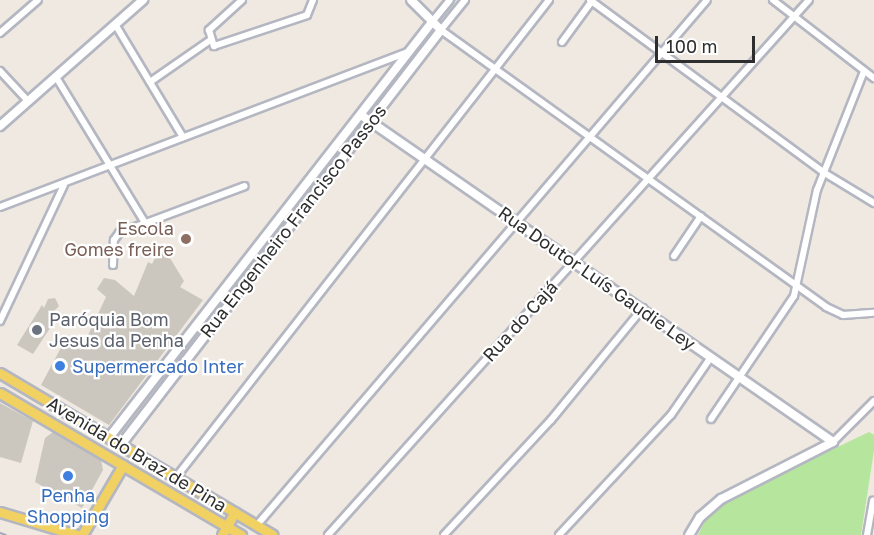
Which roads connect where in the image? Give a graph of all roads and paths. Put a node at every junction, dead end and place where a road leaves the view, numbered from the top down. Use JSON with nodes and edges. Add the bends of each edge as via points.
{"nodes":[{"id":1,"x":39,"y":0,"type":"edge"},
{"id":2,"x":143,"y":0,"type":"edge"},
{"id":3,"x":242,"y":0,"type":"edge"},
{"id":4,"x":313,"y":0,"type":"edge"},
{"id":5,"x":411,"y":0,"type":"edge"},
{"id":6,"x":450,"y":0,"type":"edge"},
{"id":7,"x":465,"y":0,"type":"edge"},
{"id":8,"x":549,"y":0,"type":"edge"},
{"id":9,"x":707,"y":0,"type":"edge"},
{"id":10,"x":772,"y":0,"type":"edge"},
{"id":11,"x":809,"y":0,"type":"edge"},
{"id":12,"x":591,"y":1,"type":"edge"},
{"id":13,"x":794,"y":17,"type":"junction"},
{"id":14,"x":116,"y":24,"type":"junction"},
{"id":15,"x":436,"y":26,"type":"junction"},
{"id":16,"x":0,"y":33,"type":"edge"},
{"id":17,"x":209,"y":41,"type":"junction"},
{"id":18,"x":562,"y":42,"type":"dead end"},
{"id":19,"x":407,"y":52,"type":"junction"},
{"id":20,"x":662,"y":52,"type":"junction"},
{"id":21,"x":495,"y":70,"type":"junction"},
{"id":22,"x":0,"y":71,"type":"edge"},
{"id":23,"x":864,"y":71,"type":"junction"},
{"id":24,"x":56,"y":76,"type":"junction"},
{"id":25,"x":874,"y":78,"type":"edge"},
{"id":26,"x":150,"y":82,"type":"junction"},
{"id":27,"x":723,"y":98,"type":"junction"},
{"id":28,"x":28,"y":101,"type":"junction"},
{"id":29,"x":366,"y":118,"type":"junction"},
{"id":30,"x":0,"y":126,"type":"edge"},
{"id":31,"x":183,"y":137,"type":"junction"},
{"id":32,"x":588,"y":137,"type":"junction"},
{"id":33,"x":424,"y":158,"type":"junction"},
{"id":34,"x":111,"y":164,"type":"junction"},
{"id":35,"x":823,"y":172,"type":"junction"},
{"id":36,"x":647,"y":177,"type":"junction"},
{"id":37,"x":64,"y":185,"type":"junction"},
{"id":38,"x":245,"y":186,"type":"dead end"},
{"id":39,"x":874,"y":203,"type":"edge"},
{"id":40,"x":0,"y":207,"type":"edge"},
{"id":41,"x":701,"y":216,"type":"junction"},
{"id":42,"x":518,"y":222,"type":"junction"},
{"id":43,"x":145,"y":223,"type":"junction"},
{"id":44,"x":674,"y":256,"type":"dead end"},
{"id":45,"x":573,"y":261,"type":"junction"},
{"id":46,"x":113,"y":266,"type":"dead end"},
{"id":47,"x":246,"y":272,"type":"junction"},
{"id":48,"x":798,"y":285,"type":"junction"},
{"id":49,"x":643,"y":308,"type":"junction"},
{"id":50,"x":874,"y":313,"type":"edge"},
{"id":51,"x":0,"y":321,"type":"edge"},
{"id":52,"x":711,"y":357,"type":"junction"},
{"id":53,"x":0,"y":373,"type":"edge"},
{"id":54,"x":738,"y":378,"type":"junction"},
{"id":55,"x":0,"y":393,"type":"edge"},
{"id":56,"x":874,"y":401,"type":"edge"},
{"id":57,"x":130,"y":410,"type":"junction"},
{"id":58,"x":141,"y":418,"type":"junction"},
{"id":59,"x":711,"y":419,"type":"dead end"},
{"id":60,"x":111,"y":435,"type":"junction"},
{"id":61,"x":123,"y":442,"type":"junction"},
{"id":62,"x":833,"y":442,"type":"junction"},
{"id":63,"x":123,"y":465,"type":"junction"},
{"id":64,"x":177,"y":476,"type":"junction"},
{"id":65,"x":873,"y":501,"type":"edge"},
{"id":66,"x":0,"y":512,"type":"edge"},
{"id":67,"x":235,"y":512,"type":"junction"},
{"id":68,"x":257,"y":525,"type":"junction"},
{"id":69,"x":224,"y":531,"type":"edge"},
{"id":70,"x":77,"y":535,"type":"edge"},
{"id":71,"x":82,"y":535,"type":"edge"},
{"id":72,"x":241,"y":535,"type":"edge"},
{"id":73,"x":273,"y":535,"type":"edge"},
{"id":74,"x":328,"y":535,"type":"edge"},
{"id":75,"x":444,"y":535,"type":"edge"},
{"id":76,"x":559,"y":535,"type":"edge"},
{"id":77,"x":689,"y":535,"type":"edge"},
{"id":78,"x":867,"y":535,"type":"edge"}],
"edges":[{"from":1,"to":16,"type":"street"},
{"from":2,"to":14,"type":"street"},
{"from":3,"to":17,"type":"street","via":[[211,28]]},
{"from":4,"to":17,"type":"street","via":[[307,15],[229,44],[217,46]]},
{"from":5,"to":15,"type":"street"},
{"from":6,"to":15,"type":"street","name":"Rua Engenheiro Francisco Passos"},
{"from":7,"to":15,"type":"street","name":"Rua Engenheiro Francisco Passos"},
{"from":8,"to":21,"type":"street"},
{"from":9,"to":20,"type":"street"},
{"from":10,"to":13,"type":"street"},
{"from":11,"to":13,"type":"street","name":"Rua do Cajá"},
{"from":12,"to":18,"type":"street"},
{"from":12,"to":20,"type":"street"},
{"from":13,"to":23,"type":"street"},
{"from":13,"to":27,"type":"street","name":"Rua do Cajá"},
{"from":14,"to":24,"type":"street"},
{"from":14,"to":26,"type":"street"},
{"from":15,"to":19,"type":"street","name":"Rua Engenheiro Francisco Passos"},
{"from":15,"to":21,"type":"street"},
{"from":15,"to":29,"type":"street","name":"Rua Engenheiro Francisco Passos"},
{"from":17,"to":26,"type":"street"},
{"from":19,"to":29,"type":"street","name":"Rua Engenheiro Francisco Passos"},
{"from":19,"to":31,"type":"street"},
{"from":20,"to":27,"type":"street"},
{"from":20,"to":32,"type":"street"},
{"from":21,"to":32,"type":"street"},
{"from":21,"to":33,"type":"street"},
{"from":22,"to":28,"type":"street"},
{"from":23,"to":25,"type":"street"},
{"from":23,"to":35,"type":"street"},
{"from":24,"to":28,"type":"street"},
{"from":24,"to":34,"type":"street"},
{"from":26,"to":31,"type":"street"},
{"from":27,"to":35,"type":"street"},
{"from":27,"to":36,"type":"street","name":"Rua do Cajá"},
{"from":28,"to":30,"type":"street"},
{"from":29,"to":33,"type":"street","name":"Rua Doutor Luís Gaudie Ley"},
{"from":29,"to":47,"type":"street","name":"Rua Engenheiro Francisco Passos"},
{"from":29,"to":47,"type":"street","name":"Rua Engenheiro Francisco Passos"},
{"from":31,"to":34,"type":"street"},
{"from":32,"to":36,"type":"street"},
{"from":32,"to":42,"type":"street"},
{"from":33,"to":42,"type":"street","name":"Rua Doutor Luís Gaudie Ley"},
{"from":33,"to":64,"type":"street"},
{"from":34,"to":37,"type":"street"},
{"from":34,"to":43,"type":"street"},
{"from":35,"to":39,"type":"street"},
{"from":35,"to":48,"type":"street"},
{"from":36,"to":41,"type":"street"},
{"from":36,"to":45,"type":"street","name":"Rua do Cajá"},
{"from":37,"to":40,"type":"street"},
{"from":37,"to":51,"type":"street"},
{"from":38,"to":43,"type":"street"},
{"from":41,"to":44,"type":"street"},
{"from":41,"to":48,"type":"street"},
{"from":42,"to":45,"type":"street","name":"Rua Doutor Luís Gaudie Ley"},
{"from":42,"to":68,"type":"street"},
{"from":43,"to":46,"type":"street","via":[[116,236]]},
{"from":45,"to":49,"type":"street","name":"Rua Doutor Luís Gaudie Ley"},
{"from":45,"to":74,"type":"street","name":"Rua do Cajá"},
{"from":47,"to":57,"type":"street","name":"Rua Engenheiro Francisco Passos"},
{"from":47,"to":58,"type":"street","name":"Rua Engenheiro Francisco Passos"},
{"from":48,"to":50,"type":"street","via":[[835,312]]},
{"from":48,"to":54,"type":"street"},
{"from":49,"to":52,"type":"street","name":"Rua Doutor Luís Gaudie Ley"},
{"from":49,"to":75,"type":"street","via":[[551,420]]},
{"from":52,"to":54,"type":"street","name":"Rua Doutor Luís Gaudie Ley"},
{"from":52,"to":76,"type":"street","via":[[656,433]]},
{"from":53,"to":60,"type":"main road","name":"Avenida do Braz de Pina"},
{"from":54,"to":59,"type":"street"},
{"from":54,"to":62,"type":"street","name":"Rua Doutor Luís Gaudie Ley"},
{"from":55,"to":63,"type":"main road","name":"Avenida do Braz de Pina"},
{"from":56,"to":62,"type":"street"},
{"from":57,"to":58,"type":"street"},
{"from":57,"to":60,"type":"street","name":"Rua Engenheiro Francisco Passos"},
{"from":58,"to":61,"type":"street","name":"Rua Engenheiro Francisco Passos"},
{"from":60,"to":61,"type":"main road","name":"Avenida do Braz de Pina"},
{"from":61,"to":64,"type":"main road","name":"Avenida do Braz de Pina"},
{"from":62,"to":77,"type":"street","via":[[721,499],[700,517]]},
{"from":63,"to":69,"type":"main road","name":"Avenida do Braz de Pina"},
{"from":63,"to":71,"type":"main road"},
{"from":64,"to":67,"type":"main road","name":"Avenida do Braz de Pina"},
{"from":65,"to":78,"type":"street"},
{"from":66,"to":70,"type":"main road"},
{"from":67,"to":68,"type":"main road","name":"Avenida do Braz de Pina"},
{"from":67,"to":69,"type":"main road"},
{"from":68,"to":73,"type":"main road","name":"Avenida do Braz de Pina"},
{"from":69,"to":72,"type":"main road","name":"Avenida do Braz de Pina"}]}
